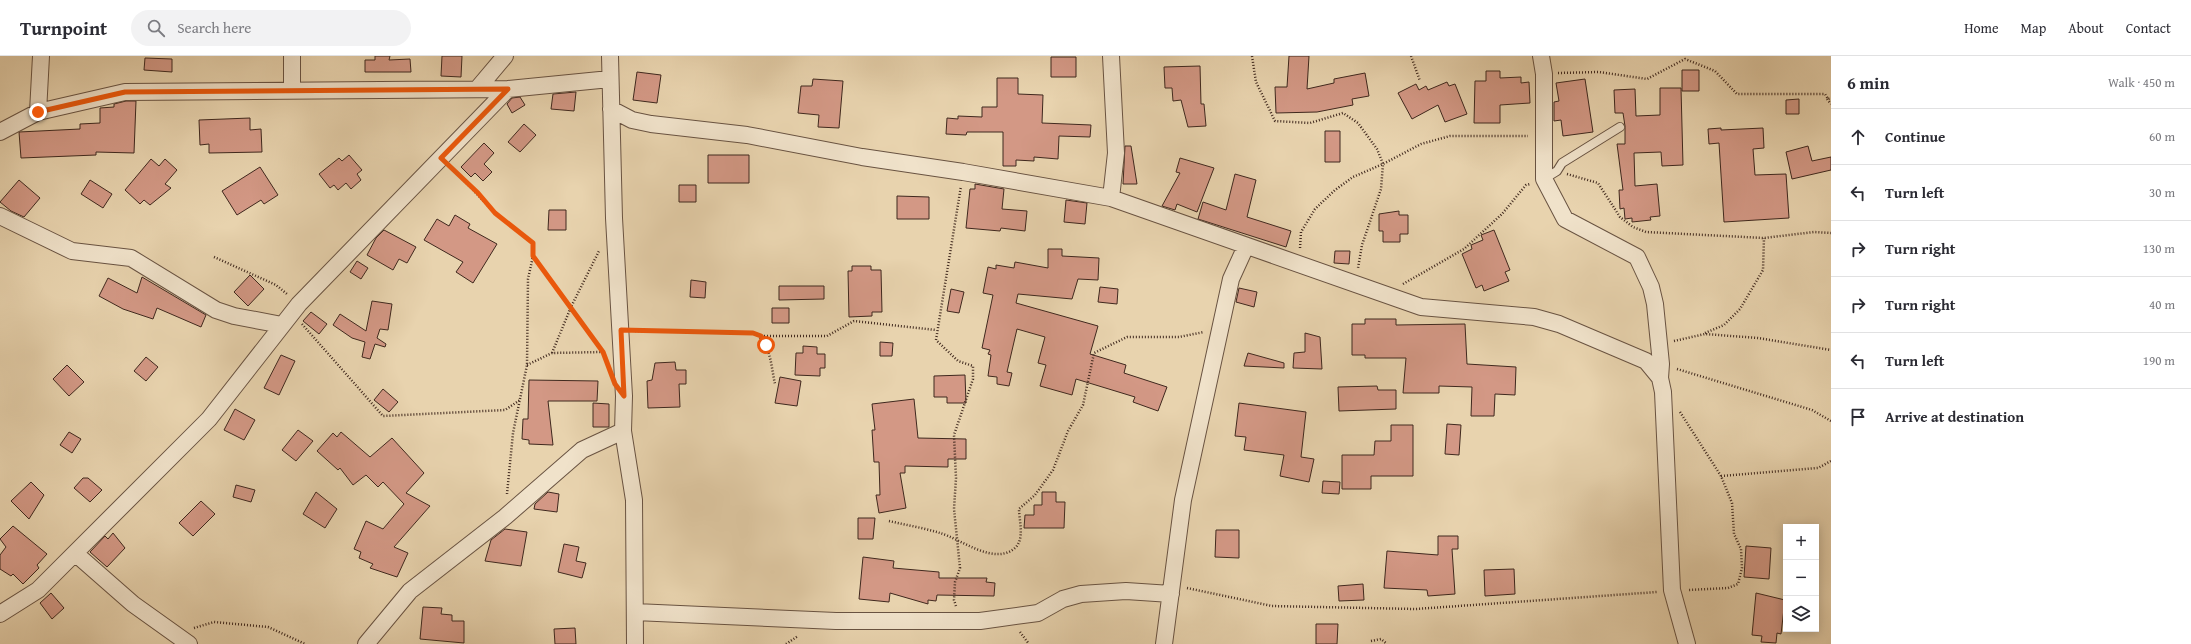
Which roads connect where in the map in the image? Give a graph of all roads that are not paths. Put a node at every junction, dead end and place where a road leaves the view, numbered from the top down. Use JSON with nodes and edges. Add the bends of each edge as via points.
{"nodes":[{"id":1,"x":41,"y":56,"type":"edge"},
{"id":2,"x":292,"y":56,"type":"edge"},
{"id":3,"x":504,"y":56,"type":"edge"},
{"id":4,"x":610,"y":56,"type":"edge"},
{"id":5,"x":1111,"y":56,"type":"edge"},
{"id":6,"x":1541,"y":56,"type":"edge"},
{"id":7,"x":610,"y":79,"type":"junction"},
{"id":8,"x":478,"y":88,"type":"junction"},
{"id":9,"x":508,"y":89,"type":"junction"},
{"id":10,"x":292,"y":90,"type":"junction"},
{"id":11,"x":611,"y":109,"type":"junction"},
{"id":12,"x":38,"y":112,"type":"junction"},
{"id":13,"x":1620,"y":127,"type":"dead end"},
{"id":14,"x":0,"y":132,"type":"edge"},
{"id":15,"x":1551,"y":175,"type":"junction"},
{"id":16,"x":1111,"y":198,"type":"junction"},
{"id":17,"x":0,"y":216,"type":"edge"},
{"id":18,"x":1246,"y":246,"type":"junction"},
{"id":19,"x":291,"y":314,"type":"junction"},
{"id":20,"x":1661,"y":378,"type":"junction"},
{"id":21,"x":623,"y":431,"type":"junction"},
{"id":22,"x":76,"y":554,"type":"junction"},
{"id":23,"x":1172,"y":590,"type":"junction"},
{"id":24,"x":635,"y":612,"type":"junction"},
{"id":25,"x":0,"y":614,"type":"edge"},
{"id":26,"x":189,"y":644,"type":"edge"},
{"id":27,"x":366,"y":644,"type":"edge"},
{"id":28,"x":635,"y":644,"type":"edge"},
{"id":29,"x":1164,"y":644,"type":"edge"},
{"id":30,"x":1687,"y":644,"type":"edge"}],
"edges":[{"from":1,"to":12,"type":"street"},
{"from":2,"to":10,"type":"street"},
{"from":3,"to":8,"type":"street"},
{"from":4,"to":7,"type":"street"},
{"from":5,"to":16,"type":"street","via":[[1116,153]]},
{"from":6,"to":15,"type":"street","via":[[1544,74],[1545,136]]},
{"from":7,"to":9,"type":"street"},
{"from":7,"to":11,"type":"street"},
{"from":8,"to":9,"type":"street"},
{"from":8,"to":10,"type":"street"},
{"from":9,"to":19,"type":"street"},
{"from":10,"to":12,"type":"street","via":[[125,92]]},
{"from":11,"to":16,"type":"street","via":[[632,120],[651,124],[747,135],[862,158],[963,172]]},
{"from":11,"to":21,"type":"street"},
{"from":12,"to":14,"type":"street"},
{"from":13,"to":15,"type":"lane","via":[[1562,163]]},
{"from":15,"to":20,"type":"street","via":[[1565,219],[1637,257],[1651,287],[1655,304]]},
{"from":16,"to":18,"type":"street"},
{"from":17,"to":19,"type":"street","via":[[72,251],[131,258],[216,310],[234,316]]},
{"from":18,"to":20,"type":"street","via":[[1421,307],[1534,317],[1559,324],[1646,361]]},
{"from":18,"to":23,"type":"street","via":[[1231,279],[1182,500]]},
{"from":19,"to":22,"type":"street","via":[[209,419]]},
{"from":20,"to":30,"type":"street","via":[[1672,590]]},
{"from":21,"to":24,"type":"street","via":[[634,500]]},
{"from":21,"to":27,"type":"street","via":[[582,450],[505,517],[410,591]]},
{"from":22,"to":25,"type":"street","via":[[38,590]]},
{"from":22,"to":26,"type":"street","via":[[133,604]]},
{"from":23,"to":24,"type":"street","via":[[1080,594],[1063,599],[1038,613],[980,621],[836,621]]},
{"from":23,"to":29,"type":"street"},
{"from":24,"to":28,"type":"street"}]}
